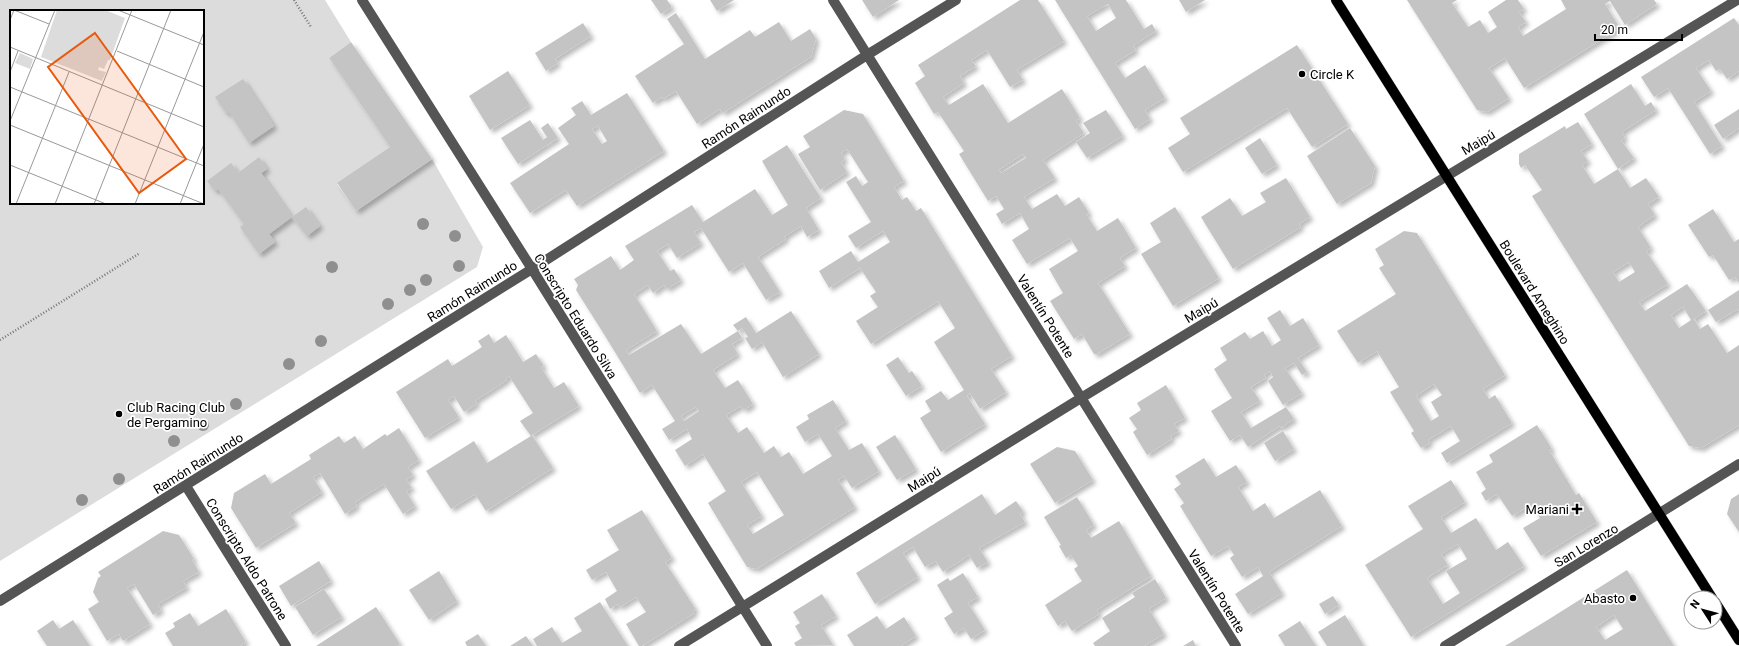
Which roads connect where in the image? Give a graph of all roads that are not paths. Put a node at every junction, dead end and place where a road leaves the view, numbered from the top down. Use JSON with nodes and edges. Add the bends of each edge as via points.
{"nodes":[{"id":1,"x":362,"y":0,"type":"edge"},
{"id":2,"x":833,"y":0,"type":"edge"},
{"id":3,"x":956,"y":0,"type":"edge"},
{"id":4,"x":1336,"y":0,"type":"edge"},
{"id":5,"x":1737,"y":0,"type":"edge"},
{"id":6,"x":868,"y":55,"type":"junction"},
{"id":7,"x":1446,"y":176,"type":"junction"},
{"id":8,"x":532,"y":269,"type":"junction"},
{"id":9,"x":1081,"y":398,"type":"junction"},
{"id":10,"x":1739,"y":464,"type":"edge"},
{"id":11,"x":186,"y":486,"type":"junction"},
{"id":12,"x":1660,"y":515,"type":"junction"},
{"id":13,"x":1707,"y":590,"type":"edge"},
{"id":14,"x":0,"y":601,"type":"edge"},
{"id":15,"x":742,"y":606,"type":"junction"},
{"id":16,"x":1723,"y":615,"type":"edge"},
{"id":17,"x":1739,"y":640,"type":"edge"},
{"id":18,"x":286,"y":646,"type":"edge"},
{"id":19,"x":679,"y":646,"type":"edge"},
{"id":20,"x":767,"y":646,"type":"edge"},
{"id":21,"x":1236,"y":646,"type":"edge"},
{"id":22,"x":1445,"y":646,"type":"edge"}],
"edges":[{"from":1,"to":8,"type":"street","name":"Conscripto Eduardo Silva"},
{"from":2,"to":6,"type":"street","name":"Valentín Potente"},
{"from":3,"to":6,"type":"street","name":"Ramón Raimundo"},
{"from":4,"to":7,"type":"main road","name":"Boulevard Ameghino"},
{"from":5,"to":7,"type":"street","name":"Maipú"},
{"from":6,"to":8,"type":"street","name":"Ramón Raimundo"},
{"from":6,"to":9,"type":"street","name":"Valentín Potente"},
{"from":7,"to":9,"type":"street","name":"Maipú"},
{"from":7,"to":12,"type":"main road","name":"Boulevard Ameghino"},
{"from":8,"to":11,"type":"street","name":"Ramón Raimundo"},
{"from":8,"to":15,"type":"street","name":"Conscripto Eduardo Silva"},
{"from":9,"to":15,"type":"street","name":"Maipú"},
{"from":9,"to":21,"type":"street","name":"Valentín Potente"},
{"from":10,"to":12,"type":"street","name":"San Lorenzo"},
{"from":11,"to":14,"type":"street","name":"Ramón Raimundo"},
{"from":11,"to":18,"type":"street","name":"Conscripto Aldo Patrone"},
{"from":12,"to":13,"type":"main road","name":"Boulevard Ameghino"},
{"from":12,"to":22,"type":"street","name":"San Lorenzo"},
{"from":15,"to":19,"type":"street","name":"Maipú"},
{"from":15,"to":20,"type":"street","name":"Conscripto Eduardo Silva"},
{"from":16,"to":17,"type":"main road"}]}
